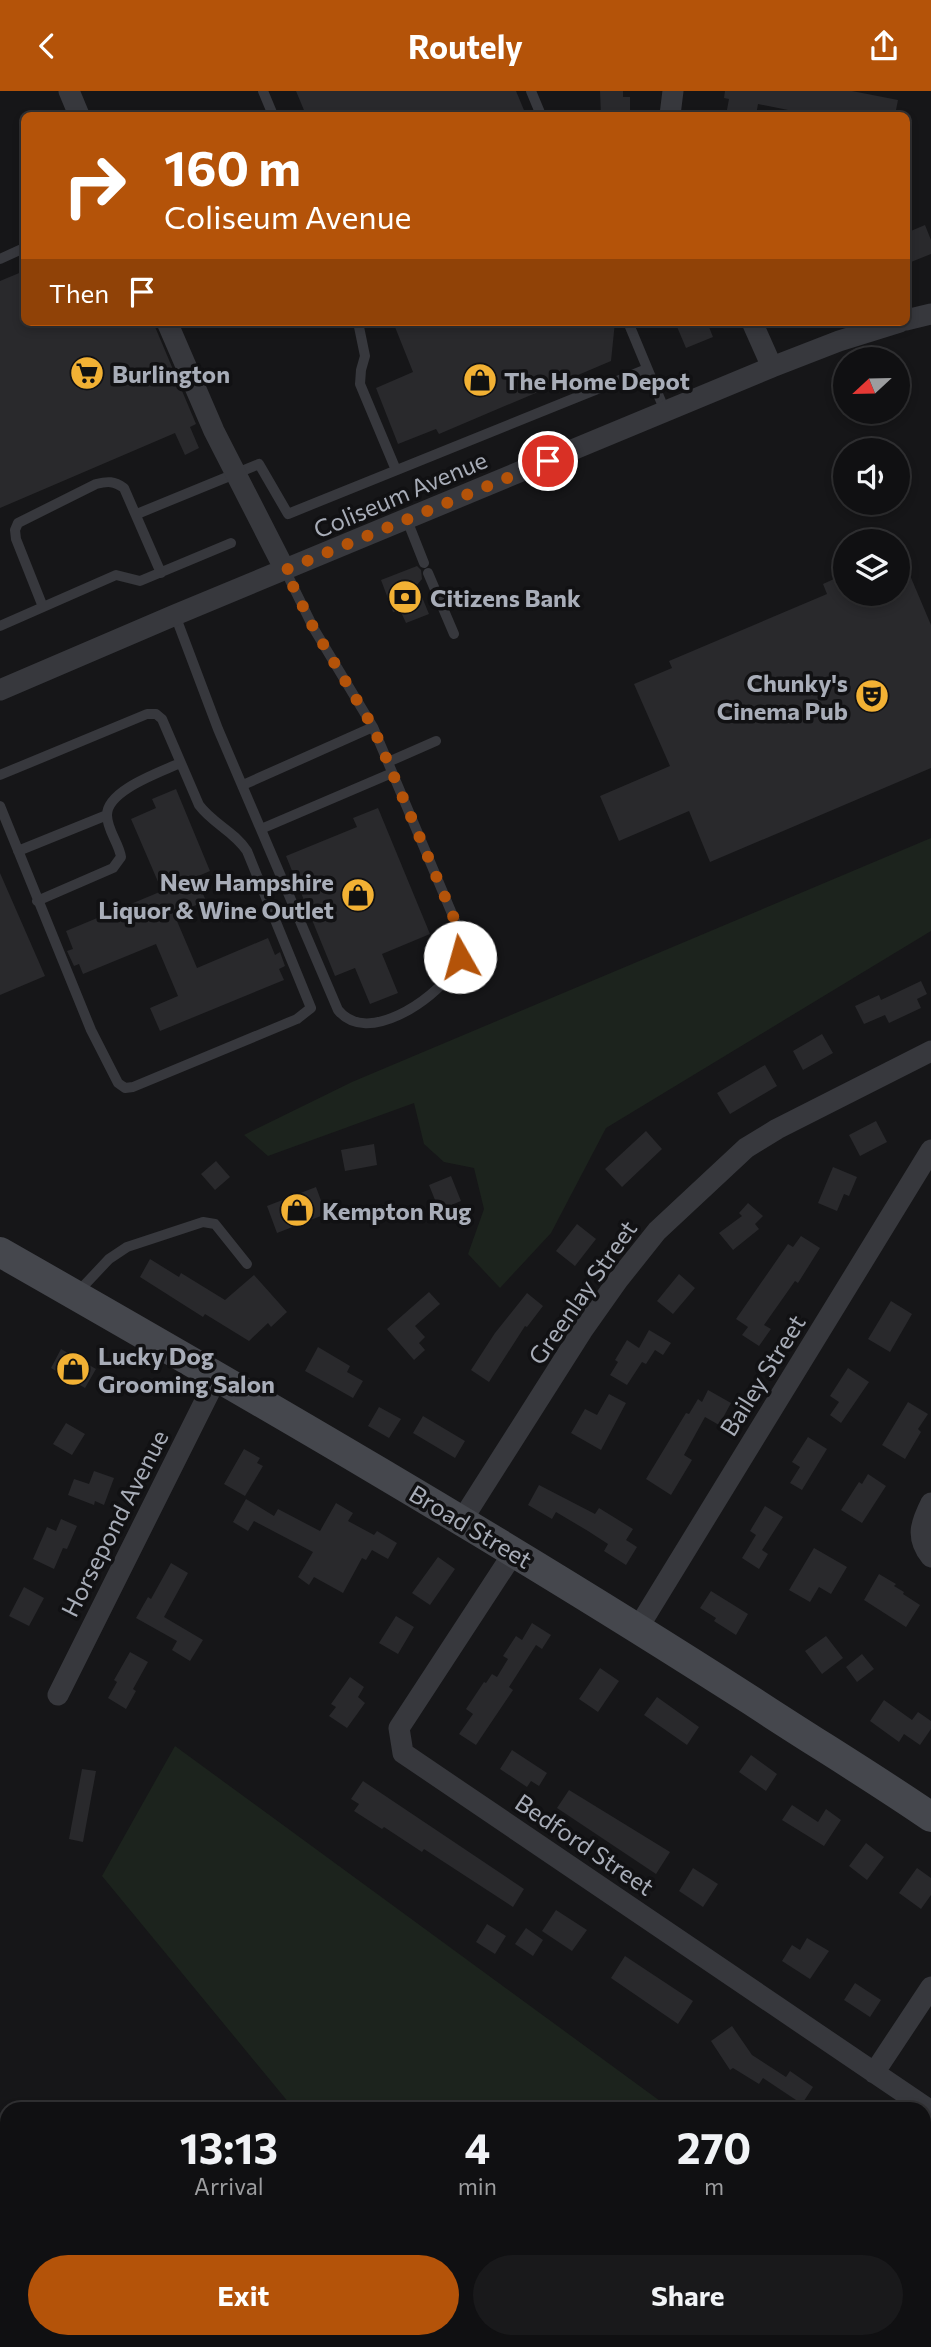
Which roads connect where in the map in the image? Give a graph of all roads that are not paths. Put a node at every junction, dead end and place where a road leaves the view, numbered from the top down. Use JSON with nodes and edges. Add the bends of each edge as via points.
{"nodes":[{"id":1,"x":69,"y":91,"type":"edge"},
{"id":2,"x":263,"y":91,"type":"edge"},
{"id":3,"x":531,"y":91,"type":"edge"},
{"id":4,"x":673,"y":91,"type":"edge"},
{"id":5,"x":78,"y":112,"type":"edge"},
{"id":6,"x":272,"y":112,"type":"edge"},
{"id":7,"x":540,"y":112,"type":"edge"},
{"id":8,"x":670,"y":112,"type":"edge"},
{"id":9,"x":21,"y":249,"type":"edge"},
{"id":10,"x":0,"y":259,"type":"edge"},
{"id":11,"x":169,"y":326,"type":"edge"},
{"id":12,"x":359,"y":326,"type":"edge"},
{"id":13,"x":630,"y":326,"type":"edge"},
{"id":14,"x":754,"y":326,"type":"edge"},
{"id":15,"x":893,"y":326,"type":"edge"},
{"id":16,"x":772,"y":367,"type":"junction"},
{"id":17,"x":647,"y":369,"type":"junction"},
{"id":18,"x":665,"y":411,"type":"junction"},
{"id":19,"x":396,"y":470,"type":"junction"},
{"id":20,"x":236,"y":473,"type":"junction"},
{"id":21,"x":137,"y":514,"type":"junction"},
{"id":22,"x":407,"y":520,"type":"junction"},
{"id":23,"x":231,"y":543,"type":"dead end"},
{"id":24,"x":285,"y":570,"type":"junction"},
{"id":25,"x":161,"y":573,"type":"junction"},
{"id":26,"x":43,"y":607,"type":"junction"},
{"id":27,"x":175,"y":615,"type":"junction"},
{"id":28,"x":0,"y":626,"type":"edge"},
{"id":29,"x":454,"y":634,"type":"dead end"},
{"id":30,"x":0,"y":690,"type":"edge"},
{"id":31,"x":373,"y":727,"type":"junction"},
{"id":32,"x":436,"y":741,"type":"dead end"},
{"id":33,"x":180,"y":763,"type":"junction"},
{"id":34,"x":390,"y":768,"type":"junction"},
{"id":35,"x":0,"y":775,"type":"edge"},
{"id":36,"x":243,"y":785,"type":"junction"},
{"id":37,"x":0,"y":806,"type":"edge"},
{"id":38,"x":107,"y":815,"type":"junction"},
{"id":39,"x":261,"y":829,"type":"junction"},
{"id":40,"x":18,"y":851,"type":"junction"},
{"id":41,"x":37,"y":901,"type":"junction"},
{"id":42,"x":322,"y":1003,"type":"junction"},
{"id":43,"x":927,"y":1060,"type":"edge"},
{"id":44,"x":931,"y":1150,"type":"edge"},
{"id":45,"x":0,"y":1252,"type":"edge"},
{"id":46,"x":247,"y":1264,"type":"dead end"},
{"id":47,"x":75,"y":1295,"type":"junction"},
{"id":48,"x":218,"y":1375,"type":"junction"},
{"id":49,"x":931,"y":1503,"type":"edge"},
{"id":50,"x":462,"y":1520,"type":"junction"},
{"id":51,"x":514,"y":1552,"type":"junction"},
{"id":52,"x":931,"y":1556,"type":"edge"},
{"id":53,"x":638,"y":1628,"type":"junction"},
{"id":54,"x":58,"y":1695,"type":"dead end"},
{"id":55,"x":929,"y":1811,"type":"edge"},
{"id":56,"x":931,"y":1987,"type":"edge"},
{"id":57,"x":874,"y":2073,"type":"junction"},
{"id":58,"x":916,"y":2102,"type":"edge"}],
"edges":[{"from":1,"to":5,"type":"street"},
{"from":2,"to":6,"type":"lane"},
{"from":3,"to":7,"type":"lane"},
{"from":4,"to":8,"type":"street"},
{"from":9,"to":10,"type":"lane"},
{"from":11,"to":20,"type":"street"},
{"from":12,"to":19,"type":"lane","via":[[365,356],[360,384]]},
{"from":13,"to":17,"type":"lane"},
{"from":14,"to":16,"type":"street"},
{"from":15,"to":16,"type":"street","name":"Coliseum Avenue"},
{"from":16,"to":18,"type":"street","name":"Coliseum Avenue"},
{"from":17,"to":18,"type":"lane"},
{"from":17,"to":19,"type":"lane"},
{"from":18,"to":22,"type":"street","name":"Coliseum Avenue"},
{"from":19,"to":20,"type":"lane","via":[[288,514],[259,464]]},
{"from":20,"to":21,"type":"lane"},
{"from":20,"to":24,"type":"street"},
{"from":21,"to":25,"type":"lane"},
{"from":21,"to":26,"type":"lane","via":[[124,488],[107,481],[18,523],[16,539]]},
{"from":22,"to":24,"type":"street","name":"Coliseum Avenue"},
{"from":22,"to":29,"type":"lane"},
{"from":23,"to":25,"type":"lane"},
{"from":24,"to":27,"type":"street","name":"Coliseum Avenue"},
{"from":24,"to":31,"type":"lane","via":[[314,629]]},
{"from":25,"to":26,"type":"lane","via":[[140,581],[116,575]]},
{"from":26,"to":28,"type":"lane"},
{"from":27,"to":30,"type":"street","name":"Coliseum Avenue"},
{"from":27,"to":36,"type":"lane"},
{"from":31,"to":34,"type":"lane"},
{"from":31,"to":36,"type":"lane"},
{"from":32,"to":34,"type":"lane"},
{"from":33,"to":35,"type":"lane","via":[[162,719],[148,714]]},
{"from":33,"to":38,"type":"lane","via":[[121,791]]},
{"from":33,"to":42,"type":"lane","via":[[207,816],[236,836],[247,851]]},
{"from":34,"to":39,"type":"lane"},
{"from":34,"to":42,"type":"lane","via":[[464,942],[457,964],[442,986],[418,1005],[387,1020],[354,1022]]},
{"from":36,"to":39,"type":"lane"},
{"from":37,"to":40,"type":"lane"},
{"from":38,"to":40,"type":"lane"},
{"from":38,"to":41,"type":"lane","via":[[120,851],[119,863]]},
{"from":39,"to":42,"type":"lane"},
{"from":40,"to":41,"type":"lane"},
{"from":41,"to":42,"type":"lane","via":[[91,1030],[125,1088],[297,1019]]},
{"from":43,"to":50,"type":"street","name":"Greenlay Street","via":[[777,1129],[746,1149],[656,1231],[582,1331]]},
{"from":44,"to":53,"type":"street","name":"Bailey Street"},
{"from":45,"to":47,"type":"main road","name":"Broad Street"},
{"from":46,"to":47,"type":"lane","via":[[215,1224],[202,1222],[127,1247],[108,1259]]},
{"from":47,"to":48,"type":"main road","name":"Broad Street"},
{"from":48,"to":50,"type":"main road","name":"Broad Street"},
{"from":48,"to":54,"type":"street","name":"Horsepond Avenue"},
{"from":49,"to":52,"type":"street","via":[[921,1524],[921,1540]]},
{"from":50,"to":51,"type":"main road","name":"Broad Street"},
{"from":51,"to":53,"type":"main road","name":"Broad Street"},
{"from":51,"to":57,"type":"street","name":"Bedford Street","via":[[399,1728],[403,1753]]},
{"from":53,"to":55,"type":"main road","name":"Broad Street"},
{"from":56,"to":57,"type":"street"},
{"from":57,"to":58,"type":"street","name":"Bedford Street"}]}
